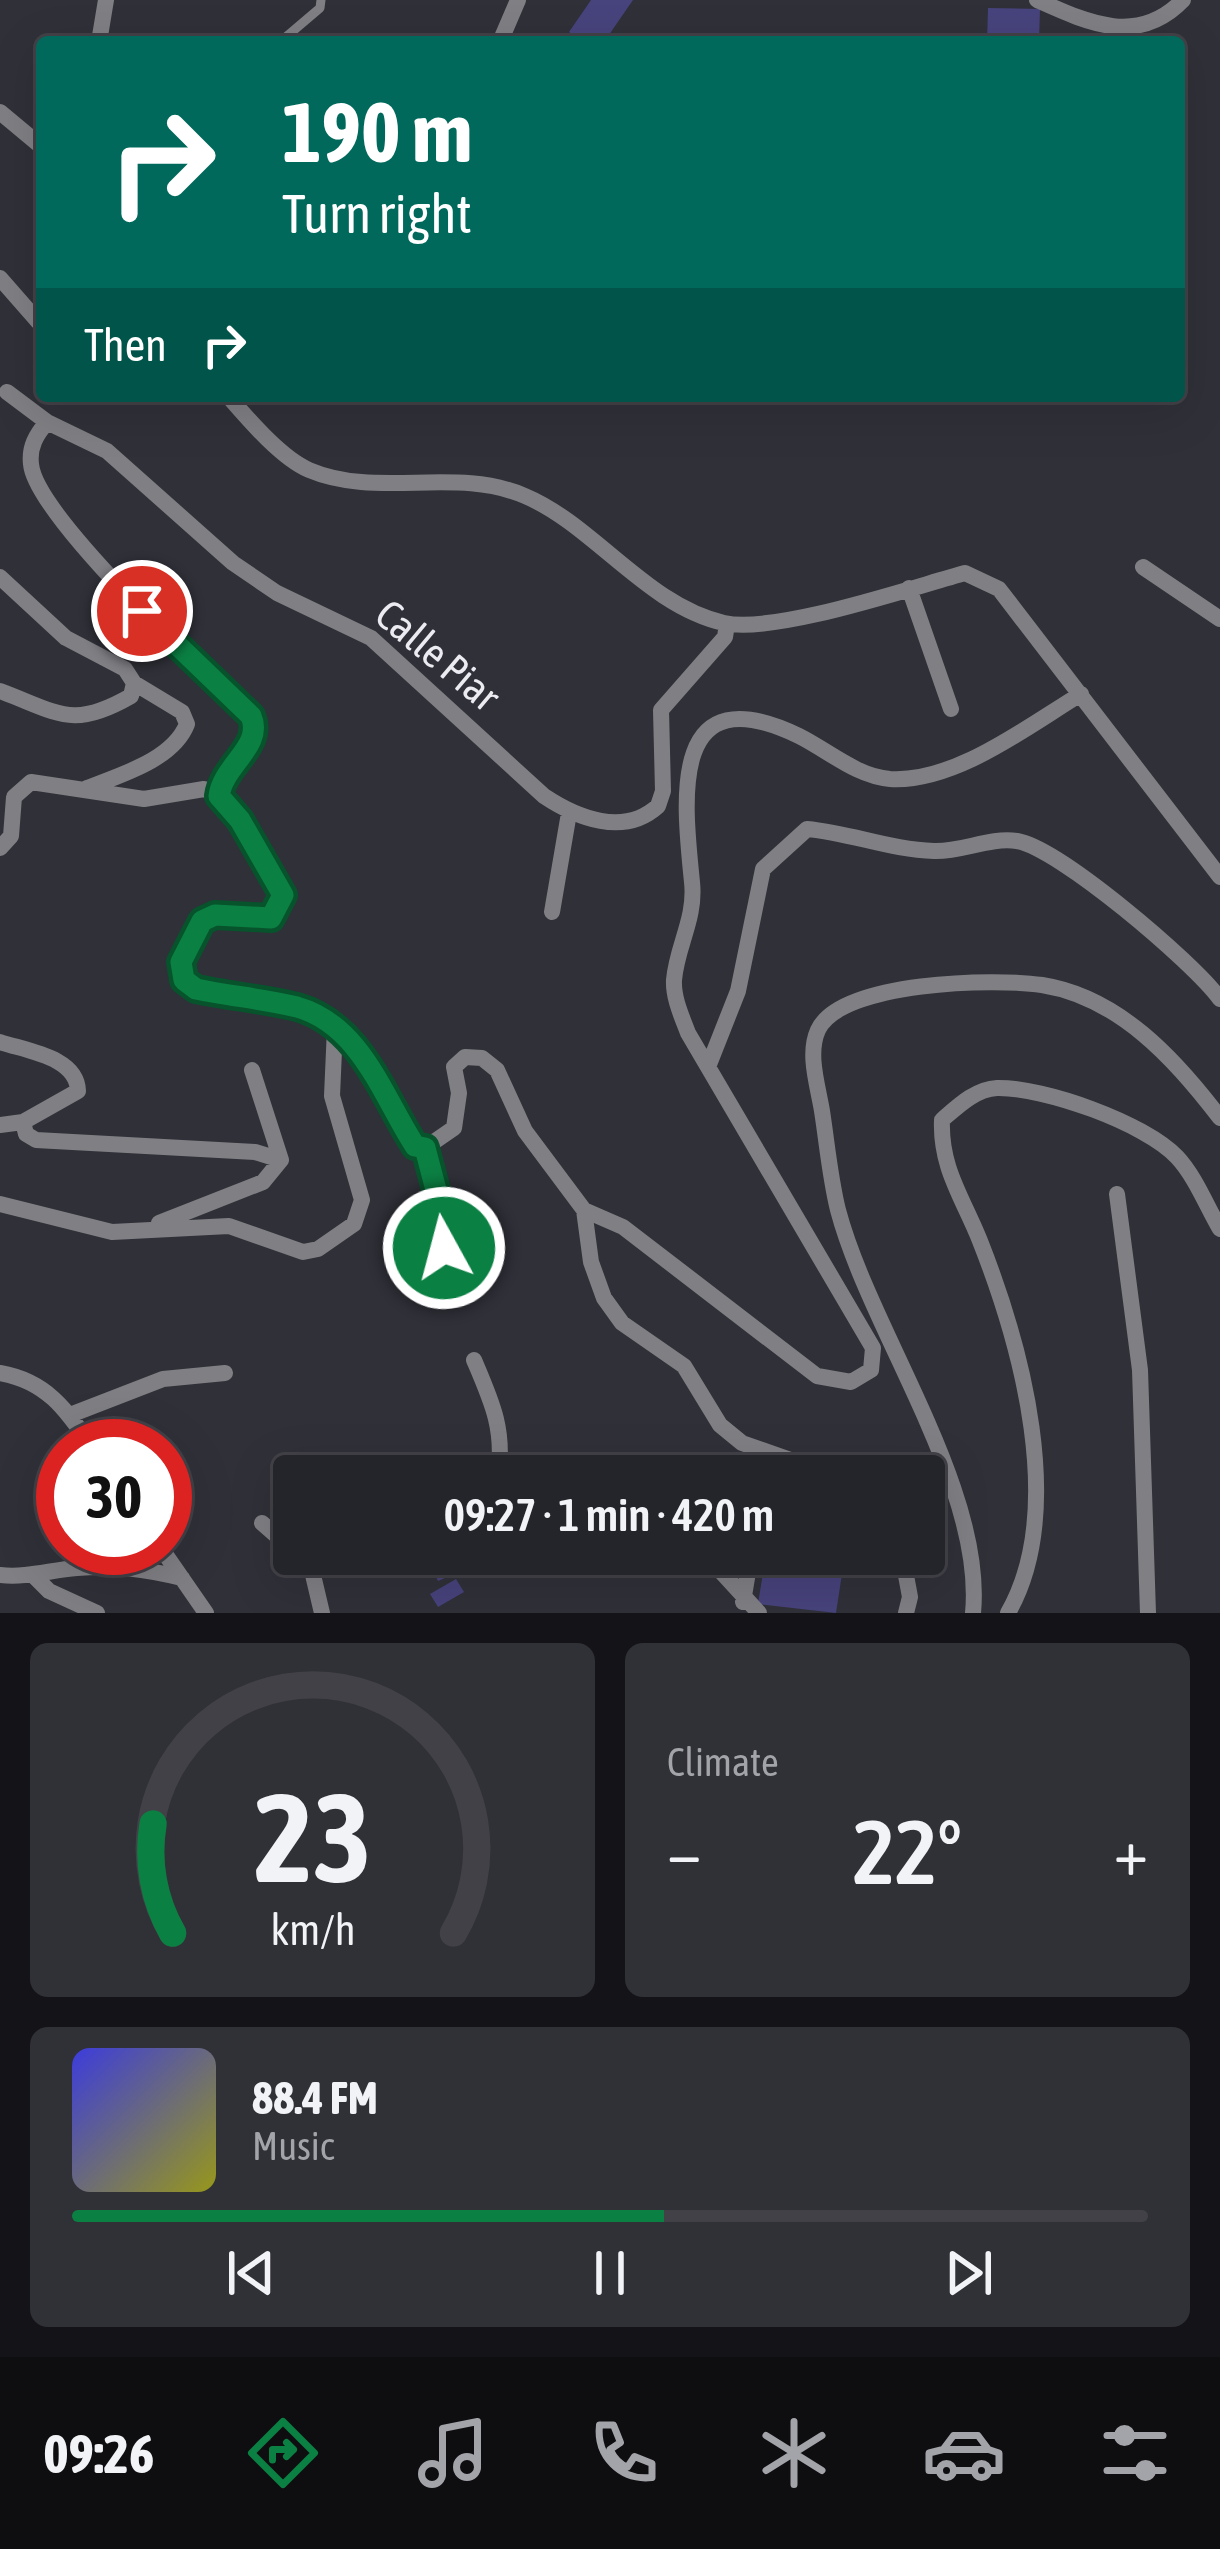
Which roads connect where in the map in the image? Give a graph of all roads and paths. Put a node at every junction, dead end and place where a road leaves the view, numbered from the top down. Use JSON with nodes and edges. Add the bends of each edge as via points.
{"nodes":[{"id":1,"x":106,"y":0,"type":"edge"},
{"id":2,"x":321,"y":0,"type":"edge"},
{"id":3,"x":518,"y":0,"type":"edge"},
{"id":4,"x":1037,"y":0,"type":"edge"},
{"id":5,"x":1183,"y":0,"type":"edge"},
{"id":6,"x":100,"y":36,"type":"edge"},
{"id":7,"x":287,"y":36,"type":"edge"},
{"id":8,"x":503,"y":36,"type":"edge"},
{"id":9,"x":0,"y":112,"type":"edge"},
{"id":10,"x":36,"y":142,"type":"edge"},
{"id":11,"x":0,"y":278,"type":"edge"},
{"id":12,"x":36,"y":319,"type":"edge"},
{"id":13,"x":8,"y":392,"type":"dead end"},
{"id":14,"x":234,"y":402,"type":"edge"},
{"id":15,"x":47,"y":422,"type":"junction"},
{"id":16,"x":1144,"y":566,"type":"dead end"},
{"id":17,"x":0,"y":578,"type":"edge"},
{"id":18,"x":908,"y":588,"type":"junction"},
{"id":19,"x":1220,"y":620,"type":"edge"},
{"id":20,"x":727,"y":624,"type":"junction"},
{"id":21,"x":134,"y":683,"type":"junction"},
{"id":22,"x":0,"y":692,"type":"edge"},
{"id":23,"x":1081,"y":694,"type":"junction"},
{"id":24,"x":951,"y":709,"type":"dead end"},
{"id":25,"x":83,"y":789,"type":"junction"},
{"id":26,"x":219,"y":796,"type":"junction"},
{"id":27,"x":569,"y":813,"type":"junction"},
{"id":28,"x":0,"y":848,"type":"edge"},
{"id":29,"x":1220,"y":877,"type":"edge"},
{"id":30,"x":552,"y":912,"type":"dead end"},
{"id":31,"x":1220,"y":999,"type":"edge"},
{"id":32,"x":335,"y":1028,"type":"junction"},
{"id":33,"x":0,"y":1042,"type":"edge"},
{"id":34,"x":708,"y":1067,"type":"junction"},
{"id":35,"x":252,"y":1070,"type":"dead end"},
{"id":36,"x":1220,"y":1118,"type":"edge"},
{"id":37,"x":22,"y":1121,"type":"junction"},
{"id":38,"x":0,"y":1125,"type":"edge"},
{"id":39,"x":425,"y":1148,"type":"junction"},
{"id":40,"x":281,"y":1160,"type":"junction"},
{"id":41,"x":1117,"y":1194,"type":"dead end"},
{"id":42,"x":0,"y":1204,"type":"edge"},
{"id":43,"x":584,"y":1210,"type":"junction"},
{"id":44,"x":150,"y":1228,"type":"junction"},
{"id":45,"x":1220,"y":1229,"type":"edge"},
{"id":46,"x":440,"y":1272,"type":"dead end"},
{"id":47,"x":474,"y":1360,"type":"dead end"},
{"id":48,"x":0,"y":1372,"type":"edge"},
{"id":49,"x":225,"y":1373,"type":"dead end"},
{"id":50,"x":70,"y":1415,"type":"junction"},
{"id":51,"x":73,"y":1419,"type":"edge"},
{"id":52,"x":766,"y":1454,"type":"joint"},
{"id":53,"x":501,"y":1455,"type":"edge"},
{"id":54,"x":769,"y":1455,"type":"edge"},
{"id":55,"x":262,"y":1523,"type":"dead end"},
{"id":56,"x":273,"y":1532,"type":"edge"},
{"id":57,"x":0,"y":1575,"type":"edge"},
{"id":58,"x":180,"y":1575,"type":"edge"},
{"id":59,"x":314,"y":1575,"type":"edge"},
{"id":60,"x":723,"y":1575,"type":"edge"},
{"id":61,"x":751,"y":1575,"type":"edge"},
{"id":62,"x":906,"y":1575,"type":"edge"},
{"id":63,"x":34,"y":1576,"type":"junction"},
{"id":64,"x":182,"y":1578,"type":"junction"},
{"id":65,"x":751,"y":1608,"type":"edge"},
{"id":66,"x":97,"y":1613,"type":"edge"},
{"id":67,"x":206,"y":1613,"type":"edge"},
{"id":68,"x":322,"y":1613,"type":"edge"},
{"id":69,"x":906,"y":1613,"type":"edge"},
{"id":70,"x":973,"y":1613,"type":"edge"},
{"id":71,"x":1008,"y":1613,"type":"edge"},
{"id":72,"x":1148,"y":1613,"type":"edge"}],
"edges":[{"from":1,"to":6,"type":"street"},
{"from":2,"to":7,"type":"lane"},
{"from":3,"to":8,"type":"street"},
{"from":4,"to":5,"type":"street","via":[[1096,28],[1126,28]]},
{"from":9,"to":10,"type":"street"},
{"from":11,"to":12,"type":"street"},
{"from":13,"to":15,"type":"street","name":"Calle Piar"},
{"from":14,"to":20,"type":"street","via":[[305,469],[352,482],[477,483],[526,496],[662,594]]},
{"from":15,"to":26,"type":"street","via":[[32,445],[30,469],[81,544],[251,716],[252,741],[221,777]]},
{"from":15,"to":27,"type":"street","name":"Calle Piar","via":[[107,451],[277,593],[371,638]]},
{"from":16,"to":19,"type":"street"},
{"from":17,"to":21,"type":"street","via":[[66,638],[124,669]]},
{"from":18,"to":20,"type":"street"},
{"from":18,"to":23,"type":"street","via":[[965,573],[999,590]]},
{"from":18,"to":24,"type":"street"},
{"from":20,"to":27,"type":"street","via":[[725,637],[661,710],[658,806],[628,820]]},
{"from":21,"to":22,"type":"street","via":[[131,696],[89,718],[64,718]]},
{"from":21,"to":25,"type":"street","via":[[182,712],[182,738],[135,770]]},
{"from":23,"to":29,"type":"street"},
{"from":23,"to":34,"type":"street","via":[[947,768],[908,778],[863,773],[766,722],[740,717],[700,735],[682,810],[692,922],[674,980],[688,1033]]},
{"from":25,"to":26,"type":"street","via":[[144,799],[204,789]]},
{"from":25,"to":28,"type":"street","via":[[22,784],[11,836]]},
{"from":26,"to":32,"type":"street","via":[[283,895],[271,918],[202,921],[181,962],[184,980],[301,1008]]},
{"from":27,"to":30,"type":"street"},
{"from":31,"to":34,"type":"street","via":[[1176,952],[1020,841],[907,850],[807,829],[763,869],[738,991]]},
{"from":32,"to":39,"type":"street","via":[[388,1094],[415,1146]]},
{"from":32,"to":44,"type":"street","via":[[332,1096],[362,1200],[354,1224],[303,1252],[229,1226]]},
{"from":33,"to":37,"type":"street","via":[[67,1065],[77,1079],[77,1091]]},
{"from":34,"to":43,"type":"street","via":[[872,1348],[871,1370],[851,1382],[817,1376],[623,1227]]},
{"from":35,"to":40,"type":"street"},
{"from":36,"to":70,"type":"street","via":[[1182,1068],[1136,1028],[1052,987],[946,983],[848,1004],[818,1029],[813,1057],[839,1212],[956,1502]]},
{"from":37,"to":38,"type":"street"},
{"from":37,"to":40,"type":"street","via":[[36,1140]]},
{"from":39,"to":43,"type":"street","via":[[454,1128],[454,1067],[465,1057],[482,1058]]},
{"from":39,"to":46,"type":"street","via":[[440,1205]]},
{"from":40,"to":44,"type":"street","via":[[263,1182]]},
{"from":41,"to":72,"type":"street","via":[[1140,1370]]},
{"from":42,"to":44,"type":"street","via":[[112,1232]]},
{"from":43,"to":52,"type":"street","via":[[604,1298],[622,1323],[684,1366],[720,1425]]},
{"from":45,"to":71,"type":"street","via":[[1178,1157],[1135,1127],[996,1088],[942,1120],[945,1169],[1018,1350],[1036,1531],[1027,1581]]},
{"from":47,"to":53,"type":"street","via":[[500,1420]]},
{"from":48,"to":50,"type":"street","via":[[27,1378]]},
{"from":49,"to":50,"type":"street","via":[[163,1378]]},
{"from":50,"to":51,"type":"street"},
{"from":52,"to":54,"type":"street"},
{"from":55,"to":56,"type":"street"},
{"from":57,"to":63,"type":"street"},
{"from":58,"to":64,"type":"street"},
{"from":59,"to":68,"type":"street"},
{"from":60,"to":65,"type":"street"},
{"from":61,"to":65,"type":"street"},
{"from":62,"to":69,"type":"street"},
{"from":63,"to":64,"type":"street","via":[[133,1566]]},
{"from":63,"to":66,"type":"street"},
{"from":64,"to":67,"type":"street"}]}
